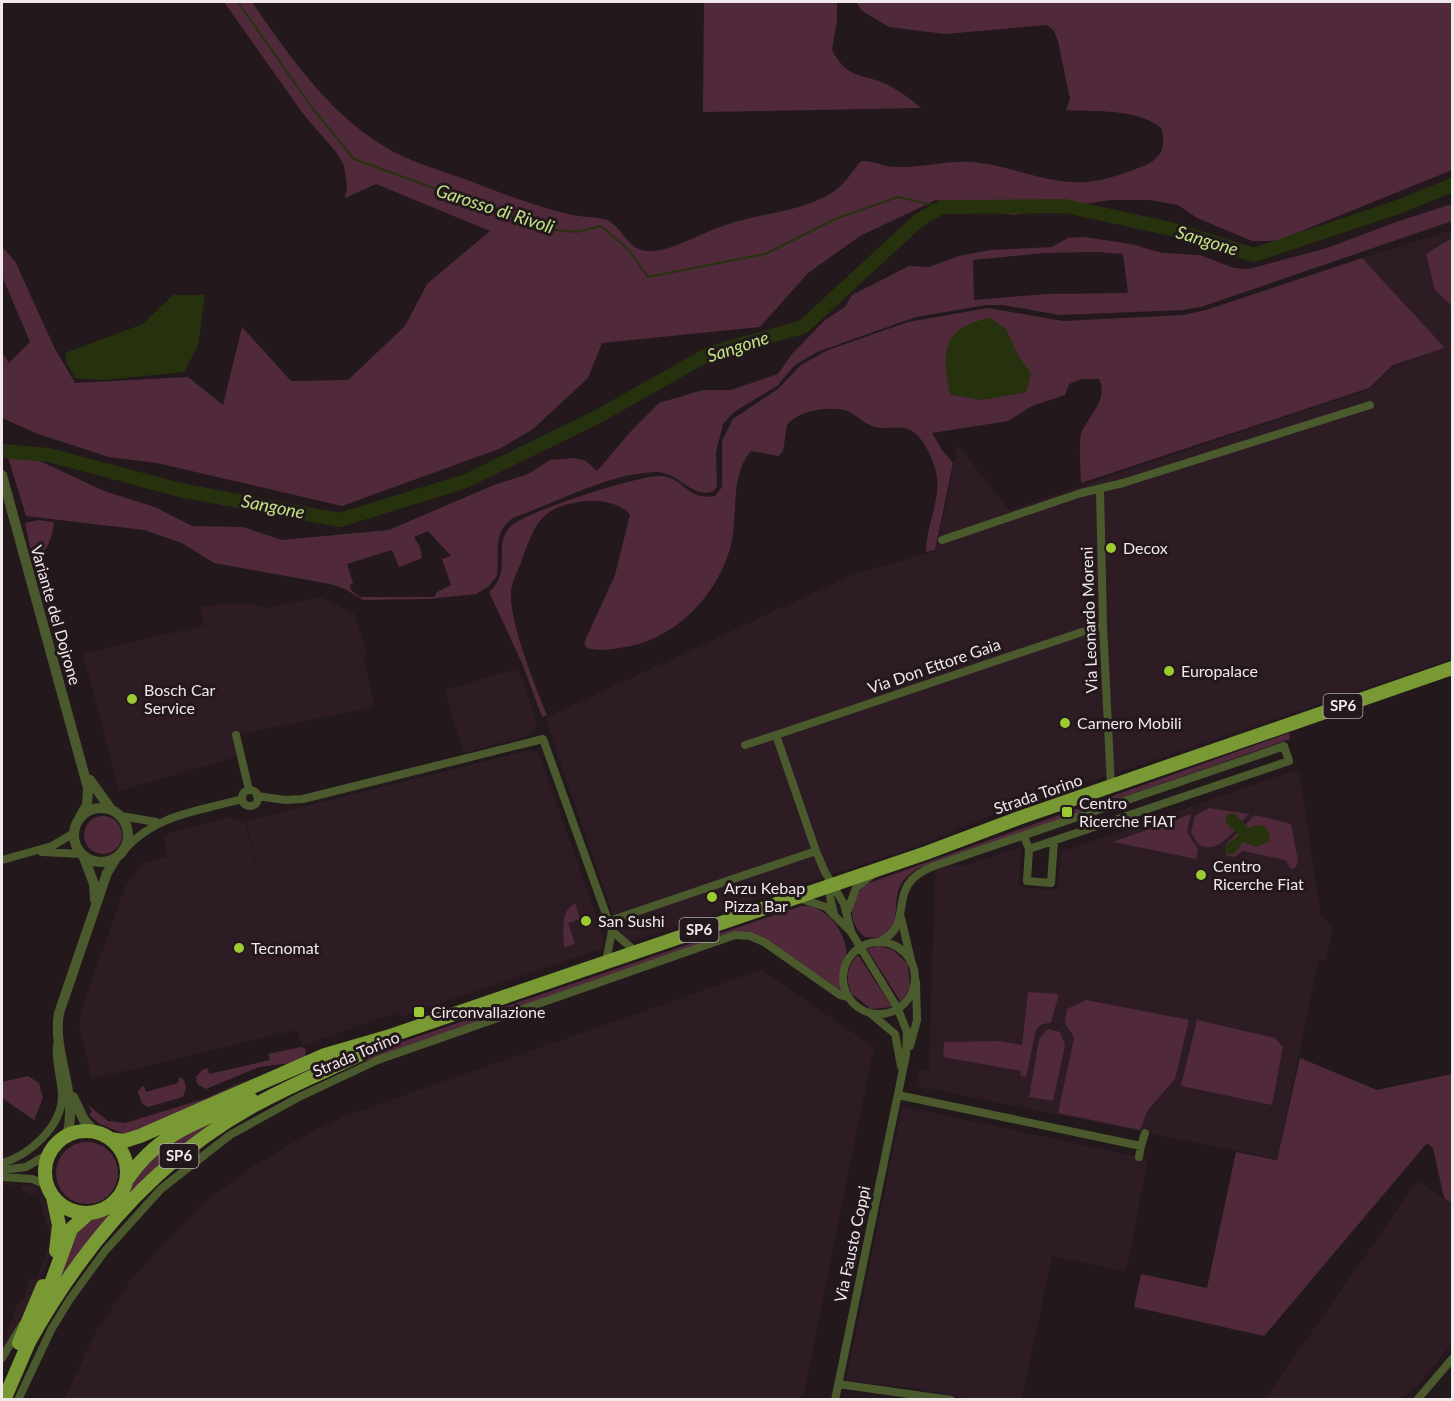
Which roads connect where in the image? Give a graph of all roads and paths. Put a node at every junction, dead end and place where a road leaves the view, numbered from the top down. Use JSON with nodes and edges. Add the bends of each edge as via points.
{"nodes":[{"id":1,"x":1370,"y":405,"type":"dead end"},
{"id":2,"x":2,"y":475,"type":"edge"},
{"id":3,"x":1100,"y":489,"type":"junction"},
{"id":4,"x":942,"y":540,"type":"dead end"},
{"id":5,"x":1103,"y":625,"type":"junction"},
{"id":6,"x":1452,"y":668,"type":"edge"},
{"id":7,"x":236,"y":735,"type":"dead end"},
{"id":8,"x":776,"y":735,"type":"junction"},
{"id":9,"x":745,"y":745,"type":"dead end"},
{"id":10,"x":82,"y":763,"type":"junction"},
{"id":11,"x":1111,"y":786,"type":"junction"},
{"id":12,"x":249,"y":790,"type":"junction"},
{"id":13,"x":257,"y":796,"type":"junction"},
{"id":14,"x":242,"y":799,"type":"junction"},
{"id":15,"x":110,"y":808,"type":"junction"},
{"id":16,"x":121,"y":816,"type":"junction"},
{"id":17,"x":80,"y":817,"type":"junction"},
{"id":18,"x":159,"y":822,"type":"junction"},
{"id":19,"x":1060,"y":824,"type":"junction"},
{"id":20,"x":74,"y":833,"type":"junction"},
{"id":21,"x":1024,"y":836,"type":"junction"},
{"id":22,"x":1064,"y":838,"type":"junction"},
{"id":23,"x":1054,"y":841,"type":"junction"},
{"id":24,"x":126,"y":848,"type":"junction"},
{"id":25,"x":1029,"y":849,"type":"junction"},
{"id":26,"x":816,"y":851,"type":"junction"},
{"id":27,"x":82,"y":854,"type":"junction"},
{"id":28,"x":21,"y":855,"type":"junction"},
{"id":29,"x":116,"y":858,"type":"junction"},
{"id":30,"x":2,"y":860,"type":"edge"},
{"id":31,"x":879,"y":869,"type":"junction"},
{"id":32,"x":832,"y":885,"type":"junction"},
{"id":33,"x":795,"y":898,"type":"junction"},
{"id":34,"x":94,"y":909,"type":"junction"},
{"id":35,"x":847,"y":913,"type":"junction"},
{"id":36,"x":900,"y":914,"type":"junction"},
{"id":37,"x":836,"y":916,"type":"junction"},
{"id":38,"x":609,"y":921,"type":"junction"},
{"id":39,"x":612,"y":931,"type":"junction"},
{"id":40,"x":851,"y":932,"type":"junction"},
{"id":41,"x":879,"y":942,"type":"junction"},
{"id":42,"x":861,"y":947,"type":"junction"},
{"id":43,"x":635,"y":951,"type":"junction"},
{"id":44,"x":606,"y":961,"type":"junction"},
{"id":45,"x":911,"y":962,"type":"junction"},
{"id":46,"x":915,"y":979,"type":"junction"},
{"id":47,"x":848,"y":997,"type":"junction"},
{"id":48,"x":898,"y":1009,"type":"junction"},
{"id":49,"x":870,"y":1013,"type":"junction"},
{"id":50,"x":57,"y":1035,"type":"junction"},
{"id":51,"x":387,"y":1037,"type":"junction"},
{"id":52,"x":906,"y":1055,"type":"junction"},
{"id":53,"x":902,"y":1076,"type":"junction"},
{"id":54,"x":69,"y":1089,"type":"junction"},
{"id":55,"x":898,"y":1095,"type":"junction"},
{"id":56,"x":96,"y":1133,"type":"junction"},
{"id":57,"x":1145,"y":1133,"type":"dead end"},
{"id":58,"x":67,"y":1136,"type":"junction"},
{"id":59,"x":110,"y":1139,"type":"junction"},
{"id":60,"x":1141,"y":1146,"type":"junction"},
{"id":61,"x":50,"y":1152,"type":"junction"},
{"id":62,"x":1139,"y":1157,"type":"dead end"},
{"id":63,"x":2,"y":1163,"type":"edge"},
{"id":64,"x":2,"y":1170,"type":"edge"},
{"id":65,"x":2,"y":1177,"type":"edge"},
{"id":66,"x":126,"y":1181,"type":"junction"},
{"id":67,"x":50,"y":1191,"type":"junction"},
{"id":68,"x":88,"y":1213,"type":"junction"},
{"id":69,"x":34,"y":1307,"type":"junction"},
{"id":70,"x":29,"y":1342,"type":"junction"},
{"id":71,"x":2,"y":1358,"type":"edge"},
{"id":72,"x":1452,"y":1359,"type":"edge"},
{"id":73,"x":2,"y":1382,"type":"edge"},
{"id":74,"x":838,"y":1384,"type":"junction"},
{"id":75,"x":4,"y":1400,"type":"edge"},
{"id":76,"x":18,"y":1400,"type":"edge"},
{"id":77,"x":835,"y":1400,"type":"edge"},
{"id":78,"x":951,"y":1400,"type":"edge"},
{"id":79,"x":1417,"y":1400,"type":"edge"}],
"edges":[{"from":1,"to":3,"type":"street"},
{"from":2,"to":10,"type":"street","name":"Variante del Dojrone"},
{"from":3,"to":4,"type":"street"},
{"from":3,"to":5,"type":"street","name":"Via Leonardo Moreni"},
{"from":5,"to":8,"type":"street","name":"Via Don Ettore Gaia"},
{"from":5,"to":11,"type":"street","name":"Via Leonardo Moreni"},
{"from":6,"to":11,"type":"main road","name":"Strada Torino","number":"SP6"},
{"from":7,"to":12,"type":"street"},
{"from":8,"to":9,"type":"street","name":"Via Don Ettore Gaia"},
{"from":8,"to":26,"type":"street"},
{"from":10,"to":15,"type":"street","name":"Variante del Dojrone","via":[[95,791]]},
{"from":10,"to":17,"type":"street","name":"Variante del Dojrone","via":[[88,797]]},
{"from":11,"to":31,"type":"main road","name":"Strada Torino","number":"SP6"},
{"from":12,"to":13,"type":"street"},
{"from":12,"to":14,"type":"street"},
{"from":13,"to":14,"type":"street","via":[[251,805]]},
{"from":13,"to":38,"type":"street","via":[[279,800],[303,798],[543,739]]},
{"from":14,"to":18,"type":"street"},
{"from":15,"to":16,"type":"street"},
{"from":15,"to":17,"type":"street","via":[[95,808]]},
{"from":16,"to":18,"type":"street"},
{"from":16,"to":24,"type":"street","via":[[128,829]]},
{"from":17,"to":20,"type":"street"},
{"from":18,"to":24,"type":"street"},
{"from":19,"to":21,"type":"street"},
{"from":19,"to":22,"type":"street"},
{"from":19,"to":22,"type":"street","via":[[1284,747],[1289,761]]},
{"from":20,"to":27,"type":"street"},
{"from":20,"to":28,"type":"street","via":[[52,846]]},
{"from":21,"to":25,"type":"street"},
{"from":21,"to":36,"type":"street","via":[[916,875],[904,888]]},
{"from":22,"to":23,"type":"street"},
{"from":23,"to":25,"type":"street"},
{"from":23,"to":25,"type":"street","via":[[1052,883],[1027,881]]},
{"from":24,"to":29,"type":"street"},
{"from":26,"to":32,"type":"street"},
{"from":26,"to":38,"type":"street"},
{"from":27,"to":28,"type":"street"},
{"from":27,"to":29,"type":"street","via":[[98,862]]},
{"from":27,"to":34,"type":"street","via":[[94,884]]},
{"from":28,"to":30,"type":"street"},
{"from":29,"to":34,"type":"street","via":[[106,873]]},
{"from":31,"to":32,"type":"main road","name":"Strada Torino","number":"SP6"},
{"from":31,"to":35,"type":"street","via":[[856,888]]},
{"from":32,"to":33,"type":"main road","name":"Strada Torino","number":"SP6"},
{"from":32,"to":35,"type":"street","name":"Via Fausto Coppi"},
{"from":32,"to":37,"type":"street","via":[[830,897]]},
{"from":33,"to":37,"type":"street","name":"Via Fausto Coppi","via":[[820,904]]},
{"from":33,"to":43,"type":"main road","name":"Strada Torino","number":"SP6"},
{"from":34,"to":50,"type":"street","via":[[66,989]]},
{"from":35,"to":40,"type":"street","name":"Via Fausto Coppi"},
{"from":36,"to":41,"type":"street","via":[[894,933]]},
{"from":36,"to":45,"type":"street","name":"Via Fausto Coppi"},
{"from":37,"to":40,"type":"street","name":"Via Fausto Coppi"},
{"from":38,"to":39,"type":"street"},
{"from":39,"to":43,"type":"street"},
{"from":39,"to":44,"type":"street"},
{"from":40,"to":42,"type":"street","name":"Via Fausto Coppi"},
{"from":41,"to":42,"type":"street"},
{"from":41,"to":45,"type":"street","via":[[895,946]]},
{"from":42,"to":47,"type":"street","via":[[845,967]]},
{"from":42,"to":48,"type":"street","name":"Via Fausto Coppi"},
{"from":43,"to":44,"type":"main road","name":"Strada Torino","number":"SP6"},
{"from":44,"to":51,"type":"main road","name":"Strada Torino","number":"SP6"},
{"from":45,"to":46,"type":"street","name":"Via Fausto Coppi"},
{"from":46,"to":48,"type":"street","via":[[911,995]]},
{"from":46,"to":52,"type":"street","name":"Via Fausto Coppi","via":[[917,1020]]},
{"from":47,"to":49,"type":"street"},
{"from":47,"to":76,"type":"street","name":"Strada Torino","via":[[764,942],[735,935],[378,1060],[299,1097],[230,1135],[162,1189],[132,1219],[70,1299]]},
{"from":48,"to":49,"type":"street","via":[[885,1014]]},
{"from":48,"to":52,"type":"street","name":"Via Fausto Coppi","via":[[907,1032]]},
{"from":49,"to":53,"type":"street","via":[[895,1034]]},
{"from":50,"to":54,"type":"street"},
{"from":50,"to":63,"type":"street","via":[[55,1062],[60,1107],[50,1127],[32,1147]]},
{"from":51,"to":59,"type":"main road","name":"Strada Torino","number":"SP6","via":[[325,1055],[130,1140]]},
{"from":51,"to":66,"type":"main road","name":"Strada Torino","number":"SP6","via":[[166,1137],[148,1151]]},
{"from":51,"to":70,"type":"main road","number":"SP6","via":[[367,1051],[243,1112],[152,1179],[95,1240],[64,1282]]},
{"from":52,"to":53,"type":"street","name":"Via Fausto Coppi"},
{"from":53,"to":55,"type":"street","name":"Via Fausto Coppi"},
{"from":54,"to":56,"type":"street","via":[[84,1120]]},
{"from":54,"to":58,"type":"street","via":[[72,1116]]},
{"from":55,"to":60,"type":"street"},
{"from":55,"to":74,"type":"street","name":"Via Fausto Coppi"},
{"from":56,"to":58,"type":"main road","number":"SP6"},
{"from":56,"to":59,"type":"main road","number":"SP6"},
{"from":57,"to":60,"type":"street"},
{"from":58,"to":61,"type":"main road"},
{"from":59,"to":66,"type":"main road","via":[[124,1156]]},
{"from":60,"to":62,"type":"street"},
{"from":61,"to":64,"type":"street","via":[[26,1167]]},
{"from":61,"to":67,"type":"main road","via":[[45,1169]]},
{"from":65,"to":67,"type":"street","via":[[32,1179]]},
{"from":66,"to":68,"type":"main road","number":"SP6","via":[[111,1205]]},
{"from":67,"to":68,"type":"main road","via":[[72,1211]]},
{"from":67,"to":69,"type":"main road","via":[[59,1225],[58,1242]]},
{"from":68,"to":70,"type":"main road","number":"SP6","via":[[71,1229]]},
{"from":69,"to":71,"type":"street"},
{"from":69,"to":73,"type":"main road"},
{"from":70,"to":75,"type":"main road","number":"SP6"},
{"from":72,"to":79,"type":"street"},
{"from":74,"to":77,"type":"street","name":"Via Fausto Coppi"},
{"from":74,"to":78,"type":"street"}]}
